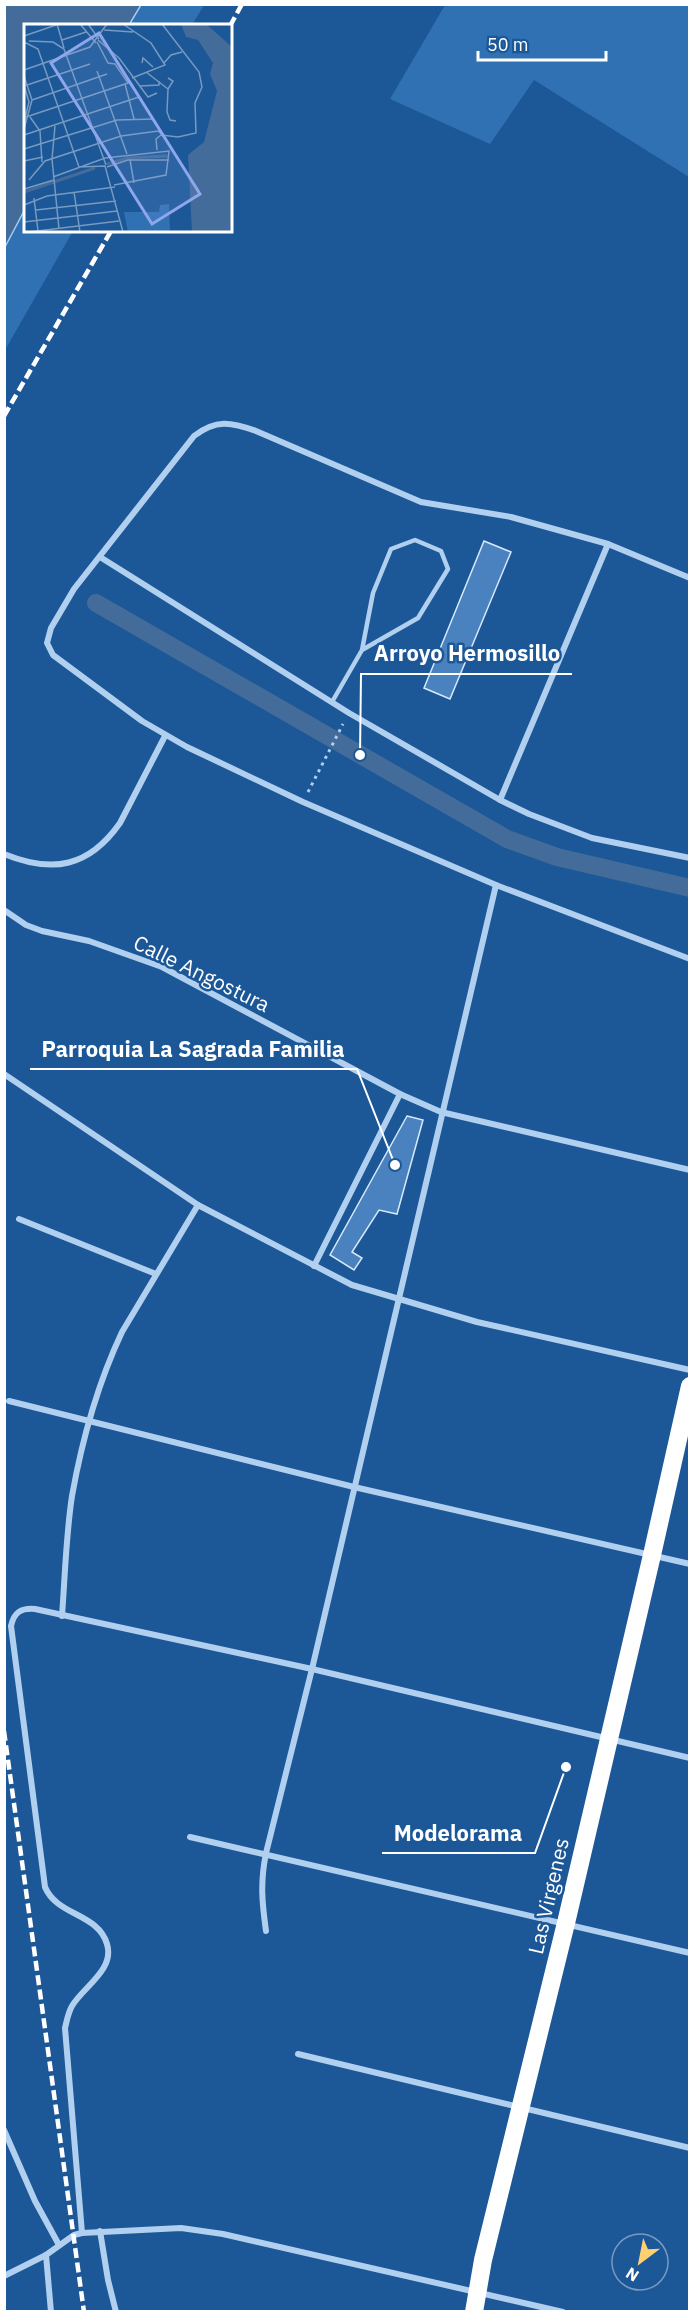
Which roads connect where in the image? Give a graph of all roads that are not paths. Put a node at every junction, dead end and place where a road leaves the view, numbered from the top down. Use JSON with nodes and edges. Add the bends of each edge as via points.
{"nodes":[{"id":1,"x":608,"y":544,"type":"junction"},
{"id":2,"x":100,"y":557,"type":"junction"},
{"id":3,"x":690,"y":578,"type":"edge"},
{"id":4,"x":362,"y":650,"type":"junction"},
{"id":5,"x":332,"y":702,"type":"junction"},
{"id":6,"x":165,"y":736,"type":"junction"},
{"id":7,"x":500,"y":800,"type":"junction"},
{"id":8,"x":5,"y":855,"type":"edge"},
{"id":9,"x":690,"y":858,"type":"edge"},
{"id":10,"x":496,"y":885,"type":"junction"},
{"id":11,"x":4,"y":910,"type":"edge"},
{"id":12,"x":690,"y":959,"type":"edge"},
{"id":13,"x":4,"y":1074,"type":"edge"},
{"id":14,"x":400,"y":1094,"type":"junction"},
{"id":15,"x":441,"y":1112,"type":"junction"},
{"id":16,"x":690,"y":1170,"type":"edge"},
{"id":17,"x":198,"y":1205,"type":"junction"},
{"id":18,"x":19,"y":1219,"type":"dead end"},
{"id":19,"x":314,"y":1266,"type":"junction"},
{"id":20,"x":156,"y":1274,"type":"junction"},
{"id":21,"x":399,"y":1301,"type":"junction"},
{"id":22,"x":690,"y":1370,"type":"edge"},
{"id":23,"x":690,"y":1386,"type":"edge"},
{"id":24,"x":9,"y":1401,"type":"dead end"},
{"id":25,"x":89,"y":1421,"type":"junction"},
{"id":26,"x":354,"y":1487,"type":"junction"},
{"id":27,"x":652,"y":1555,"type":"junction"},
{"id":28,"x":690,"y":1564,"type":"edge"},
{"id":29,"x":62,"y":1616,"type":"junction"},
{"id":30,"x":312,"y":1669,"type":"junction"},
{"id":31,"x":609,"y":1740,"type":"junction"},
{"id":32,"x":690,"y":1758,"type":"edge"},
{"id":33,"x":190,"y":1837,"type":"dead end"},
{"id":34,"x":266,"y":1853,"type":"junction"},
{"id":35,"x":566,"y":1923,"type":"junction"},
{"id":36,"x":267,"y":1931,"type":"dead end"},
{"id":37,"x":690,"y":1953,"type":"edge"},
{"id":38,"x":298,"y":2054,"type":"dead end"},
{"id":39,"x":520,"y":2109,"type":"junction"},
{"id":40,"x":4,"y":2130,"type":"edge"},
{"id":41,"x":690,"y":2148,"type":"edge"},
{"id":42,"x":100,"y":2231,"type":"junction"},
{"id":43,"x":82,"y":2233,"type":"junction"},
{"id":44,"x":59,"y":2245,"type":"junction"},
{"id":45,"x":46,"y":2254,"type":"junction"},
{"id":46,"x":4,"y":2276,"type":"edge"},
{"id":47,"x":476,"y":2292,"type":"junction"},
{"id":48,"x":51,"y":2312,"type":"edge"},
{"id":49,"x":116,"y":2312,"type":"edge"},
{"id":50,"x":474,"y":2312,"type":"edge"},
{"id":51,"x":563,"y":2312,"type":"edge"}],
"edges":[{"from":1,"to":2,"type":"street","via":[[511,518],[421,502],[256,431],[218,424],[205,427],[194,436]]},
{"from":1,"to":3,"type":"street"},
{"from":1,"to":7,"type":"street"},
{"from":2,"to":5,"type":"street"},
{"from":2,"to":6,"type":"street","via":[[74,589],[51,628],[47,643],[53,655]]},
{"from":4,"to":4,"type":"lane","via":[[418,618],[448,569],[441,551],[415,540],[391,549],[373,593]]},
{"from":4,"to":5,"type":"lane"},
{"from":5,"to":7,"type":"street"},
{"from":6,"to":8,"type":"street","via":[[120,824],[87,856],[70,863],[49,864]]},
{"from":6,"to":10,"type":"street","via":[[303,802]]},
{"from":7,"to":9,"type":"street","via":[[592,838]]},
{"from":10,"to":12,"type":"street"},
{"from":10,"to":15,"type":"street"},
{"from":11,"to":14,"type":"street","name":"Calle Angostura","via":[[42,931],[89,941],[162,967]]},
{"from":13,"to":17,"type":"street"},
{"from":14,"to":15,"type":"street","name":"Calle Angostura"},
{"from":14,"to":19,"type":"street"},
{"from":15,"to":16,"type":"street","name":"Calle Angostura"},
{"from":15,"to":21,"type":"street"},
{"from":17,"to":19,"type":"street"},
{"from":17,"to":20,"type":"street"},
{"from":18,"to":20,"type":"street"},
{"from":19,"to":21,"type":"street","via":[[352,1285]]},
{"from":20,"to":25,"type":"street","via":[[113,1351]]},
{"from":21,"to":22,"type":"street"},
{"from":21,"to":26,"type":"street"},
{"from":23,"to":27,"type":"highway","name":"Las Virgenes"},
{"from":24,"to":25,"type":"street"},
{"from":25,"to":26,"type":"street"},
{"from":25,"to":29,"type":"street","via":[[72,1497]]},
{"from":26,"to":27,"type":"street"},
{"from":26,"to":30,"type":"street"},
{"from":27,"to":28,"type":"street"},
{"from":27,"to":31,"type":"highway","name":"Las Virgenes"},
{"from":29,"to":30,"type":"street"},
{"from":29,"to":43,"type":"street","via":[[25,1609],[13,1617],[10,1626],[45,1887],[53,1900],[96,1925],[108,1948],[104,1967],[73,2005],[65,2028]]},
{"from":30,"to":31,"type":"street"},
{"from":30,"to":34,"type":"street"},
{"from":31,"to":32,"type":"street"},
{"from":31,"to":35,"type":"highway","name":"Las Virgenes"},
{"from":33,"to":34,"type":"street"},
{"from":34,"to":35,"type":"street"},
{"from":34,"to":36,"type":"street","via":[[261,1895]]},
{"from":35,"to":37,"type":"street"},
{"from":35,"to":39,"type":"highway","name":"Las Virgenes"},
{"from":38,"to":39,"type":"street"},
{"from":39,"to":41,"type":"street"},
{"from":39,"to":47,"type":"highway","name":"Las Virgenes"},
{"from":40,"to":44,"type":"street","via":[[34,2201]]},
{"from":42,"to":43,"type":"street"},
{"from":42,"to":47,"type":"street","via":[[201,2229]]},
{"from":42,"to":49,"type":"street"},
{"from":43,"to":44,"type":"street"},
{"from":44,"to":45,"type":"street"},
{"from":45,"to":46,"type":"street"},
{"from":45,"to":48,"type":"street"},
{"from":47,"to":50,"type":"highway","name":"Las Virgenes"},
{"from":47,"to":51,"type":"street"}]}
